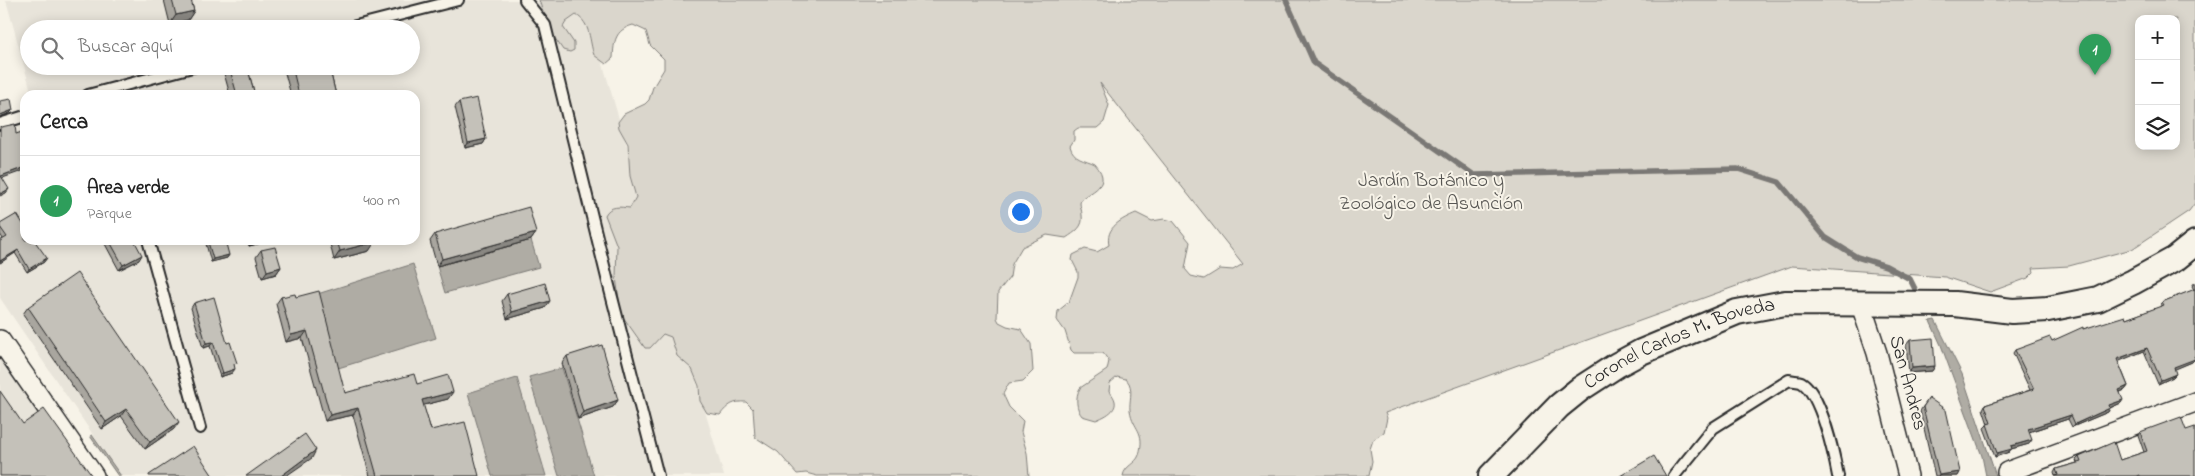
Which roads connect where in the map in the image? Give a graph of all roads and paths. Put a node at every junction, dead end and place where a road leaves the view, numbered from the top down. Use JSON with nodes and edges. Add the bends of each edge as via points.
{"nodes":[{"id":1,"x":458,"y":0,"type":"edge"},
{"id":2,"x":525,"y":0,"type":"edge"},
{"id":3,"x":379,"y":20,"type":"edge"},
{"id":4,"x":165,"y":75,"type":"edge"},
{"id":5,"x":113,"y":90,"type":"edge"},
{"id":6,"x":20,"y":118,"type":"edge"},
{"id":7,"x":0,"y":124,"type":"edge"},
{"id":8,"x":2195,"y":243,"type":"edge"},
{"id":9,"x":149,"y":245,"type":"edge"},
{"id":10,"x":1860,"y":302,"type":"junction"},
{"id":11,"x":0,"y":340,"type":"edge"},
{"id":12,"x":2195,"y":402,"type":"edge"},
{"id":13,"x":200,"y":428,"type":"dead end"},
{"id":14,"x":2007,"y":472,"type":"dead end"},
{"id":15,"x":94,"y":476,"type":"edge"},
{"id":16,"x":658,"y":476,"type":"edge"},
{"id":17,"x":1491,"y":476,"type":"edge"},
{"id":18,"x":1674,"y":476,"type":"edge"},
{"id":19,"x":1838,"y":476,"type":"edge"},
{"id":20,"x":1908,"y":476,"type":"edge"}],
"edges":[{"from":1,"to":3,"type":"lane"},
{"from":2,"to":16,"type":"lane","via":[[545,25]]},
{"from":4,"to":5,"type":"lane"},
{"from":6,"to":7,"type":"lane"},
{"from":8,"to":10,"type":"street","name":"Coronel Carlos M. Boveda","via":[[2175,259],[2098,299],[2048,309],[2012,311],[1955,304]]},
{"from":9,"to":13,"type":"lane"},
{"from":10,"to":17,"type":"street","name":"Coronel Carlos M. Boveda","via":[[1785,303],[1737,312],[1641,352],[1580,389],[1559,406]]},
{"from":10,"to":20,"type":"street","name":"San Andres","via":[[1877,353]]},
{"from":11,"to":15,"type":"street"},
{"from":12,"to":14,"type":"street"},
{"from":18,"to":19,"type":"lane","via":[[1713,428],[1789,380],[1800,382],[1811,392],[1828,432]]}]}
